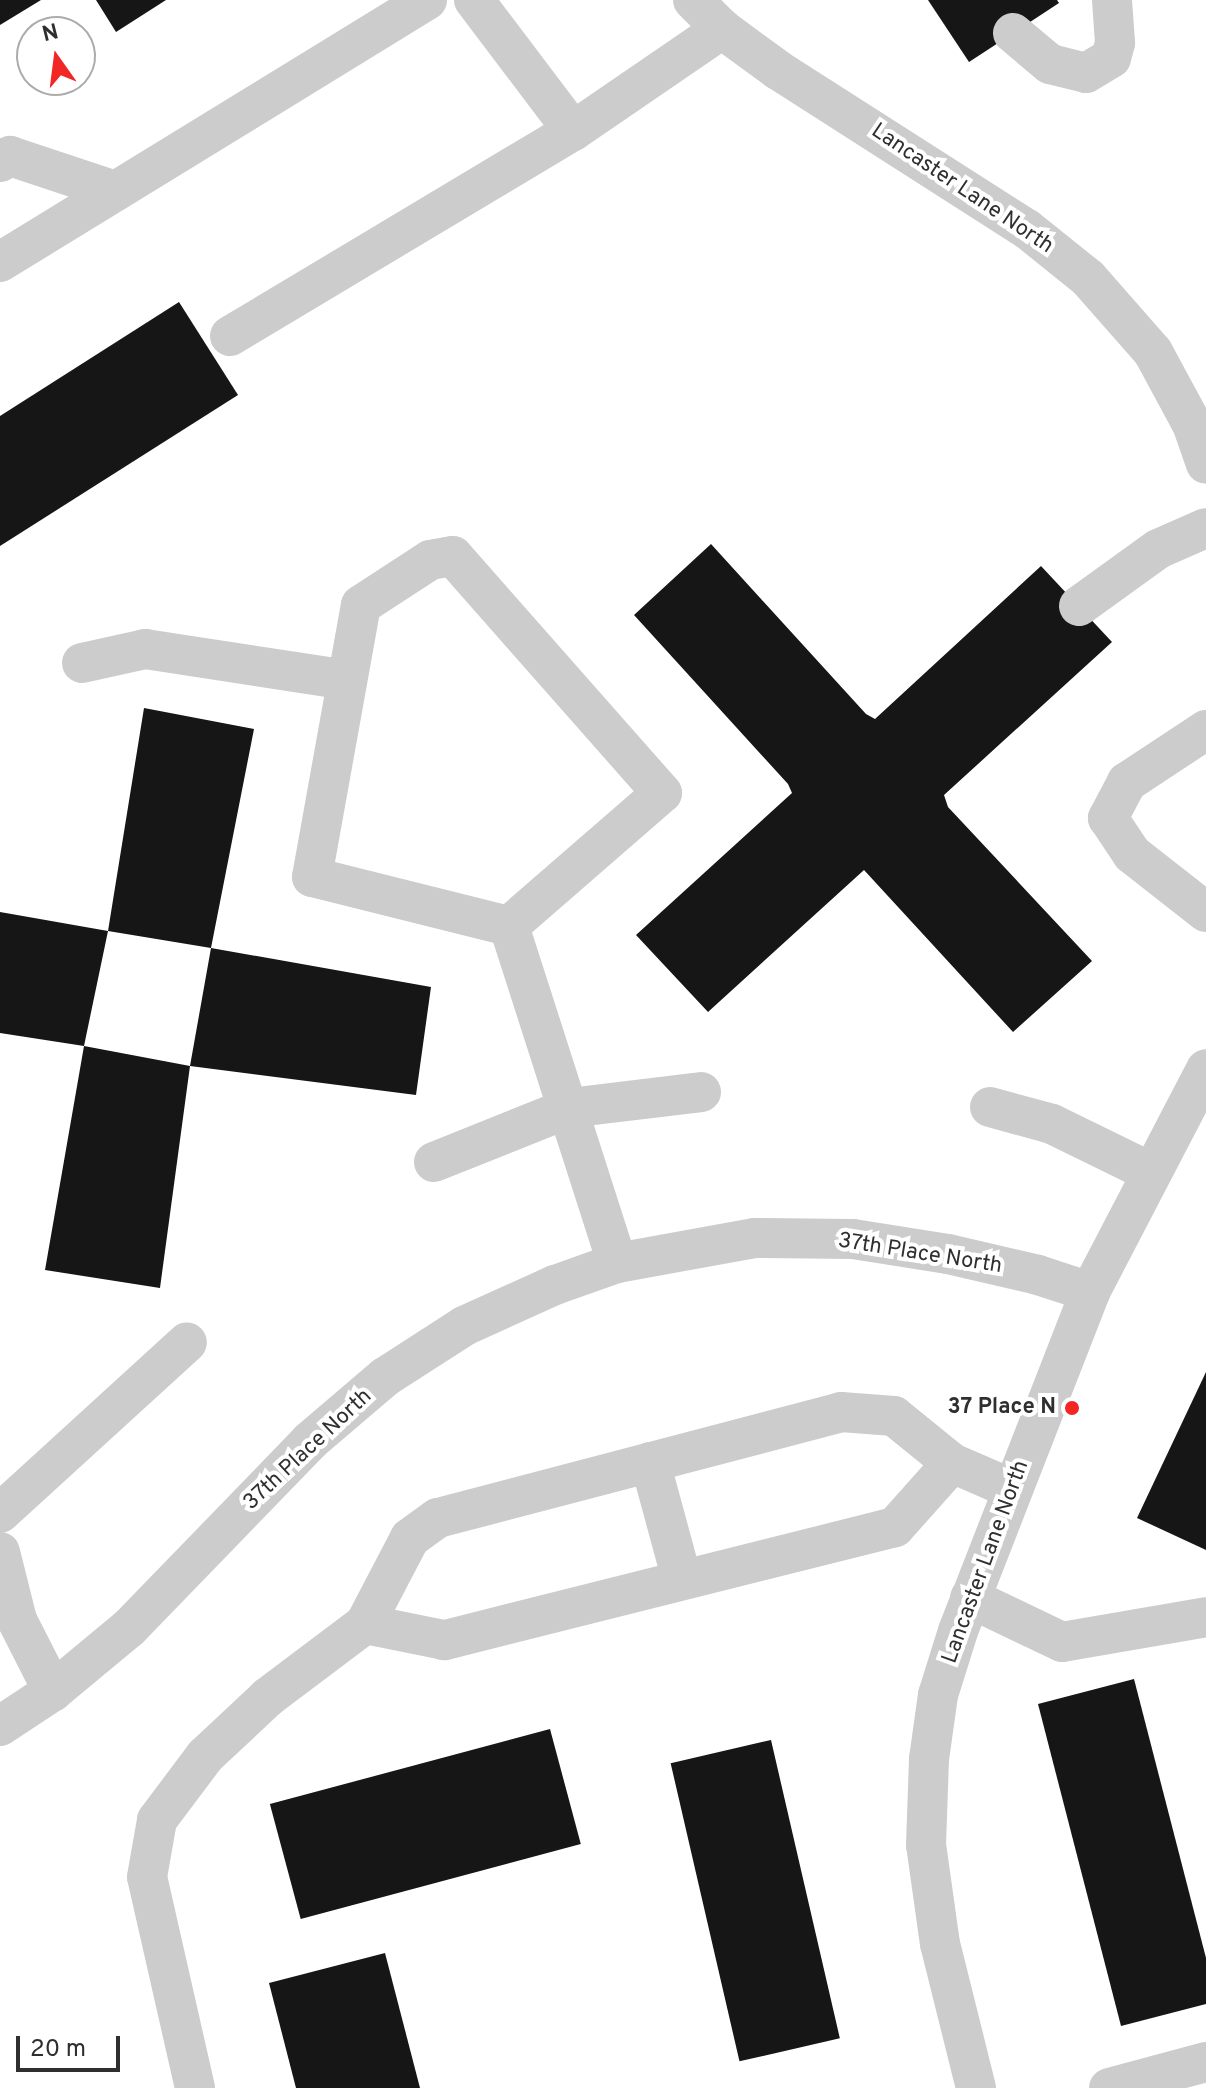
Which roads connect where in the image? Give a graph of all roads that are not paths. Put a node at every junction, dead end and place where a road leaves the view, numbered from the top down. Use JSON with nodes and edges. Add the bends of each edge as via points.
{"nodes":[{"id":1,"x":427,"y":0,"type":"edge"},
{"id":2,"x":474,"y":0,"type":"edge"},
{"id":3,"x":693,"y":0,"type":"edge"},
{"id":4,"x":1112,"y":0,"type":"edge"},
{"id":5,"x":722,"y":29,"type":"junction"},
{"id":6,"x":1013,"y":33,"type":"dead end"},
{"id":7,"x":573,"y":131,"type":"junction"},
{"id":8,"x":0,"y":162,"type":"edge"},
{"id":9,"x":115,"y":191,"type":"junction"},
{"id":10,"x":0,"y":262,"type":"edge"},
{"id":11,"x":230,"y":336,"type":"dead end"},
{"id":12,"x":1206,"y":464,"type":"edge"},
{"id":13,"x":1206,"y":528,"type":"edge"},
{"id":14,"x":1079,"y":606,"type":"dead end"},
{"id":15,"x":82,"y":663,"type":"dead end"},
{"id":16,"x":347,"y":680,"type":"junction"},
{"id":17,"x":1206,"y":730,"type":"edge"},
{"id":18,"x":1206,"y":912,"type":"edge"},
{"id":19,"x":509,"y":926,"type":"junction"},
{"id":20,"x":1206,"y":1069,"type":"edge"},
{"id":21,"x":701,"y":1092,"type":"dead end"},
{"id":22,"x":990,"y":1107,"type":"dead end"},
{"id":23,"x":569,"y":1108,"type":"junction"},
{"id":24,"x":434,"y":1162,"type":"dead end"},
{"id":25,"x":1152,"y":1173,"type":"junction"},
{"id":26,"x":617,"y":1263,"type":"junction"},
{"id":27,"x":1090,"y":1292,"type":"junction"},
{"id":28,"x":187,"y":1342,"type":"dead end"},
{"id":29,"x":650,"y":1462,"type":"junction"},
{"id":30,"x":952,"y":1463,"type":"junction"},
{"id":31,"x":1012,"y":1489,"type":"junction"},
{"id":32,"x":0,"y":1513,"type":"edge"},
{"id":33,"x":0,"y":1552,"type":"edge"},
{"id":34,"x":682,"y":1580,"type":"junction"},
{"id":35,"x":970,"y":1598,"type":"junction"},
{"id":36,"x":1206,"y":1617,"type":"edge"},
{"id":37,"x":365,"y":1624,"type":"junction"},
{"id":38,"x":53,"y":1691,"type":"junction"},
{"id":39,"x":0,"y":1726,"type":"edge"},
{"id":40,"x":1206,"y":2062,"type":"edge"},
{"id":41,"x":195,"y":2088,"type":"edge"},
{"id":42,"x":976,"y":2088,"type":"edge"},
{"id":43,"x":1109,"y":2088,"type":"edge"}],
"edges":[{"from":1,"to":9,"type":"street"},
{"from":2,"to":7,"type":"street"},
{"from":3,"to":5,"type":"street","name":"Lancaster Lane North"},
{"from":4,"to":6,"type":"street","via":[[1111,58],[1086,73],[1050,64]]},
{"from":5,"to":7,"type":"street"},
{"from":5,"to":12,"type":"street","name":"Lancaster Lane North","via":[[1027,229],[1088,278],[1153,352],[1192,424]]},
{"from":7,"to":11,"type":"street"},
{"from":8,"to":9,"type":"street","via":[[10,156]]},
{"from":9,"to":10,"type":"street"},
{"from":13,"to":14,"type":"street","via":[[1158,549]]},
{"from":15,"to":16,"type":"street","via":[[145,649]]},
{"from":16,"to":19,"type":"street","via":[[312,877]]},
{"from":16,"to":19,"type":"street","via":[[361,605],[430,560],[453,556],[662,793]]},
{"from":17,"to":18,"type":"street","via":[[1127,782],[1108,818],[1132,854]]},
{"from":19,"to":23,"type":"street"},
{"from":20,"to":25,"type":"street","name":"Lancaster Lane North"},
{"from":21,"to":23,"type":"street"},
{"from":22,"to":25,"type":"street","via":[[1052,1124]]},
{"from":23,"to":24,"type":"street"},
{"from":23,"to":26,"type":"street"},
{"from":25,"to":27,"type":"street","name":"Lancaster Lane North"},
{"from":26,"to":27,"type":"street","name":"37th Place North","via":[[755,1238],[853,1239],[948,1254]]},
{"from":26,"to":38,"type":"street","name":"37th Place North","via":[[464,1326],[385,1377],[310,1441],[129,1628]]},
{"from":27,"to":31,"type":"street","name":"Lancaster Lane North"},
{"from":28,"to":32,"type":"street"},
{"from":29,"to":30,"type":"street","via":[[841,1412],[894,1416]]},
{"from":29,"to":34,"type":"street"},
{"from":29,"to":37,"type":"street","via":[[438,1518],[410,1538]]},
{"from":30,"to":31,"type":"street"},
{"from":30,"to":34,"type":"street","via":[[895,1527]]},
{"from":31,"to":35,"type":"street","name":"Lancaster Lane North"},
{"from":33,"to":38,"type":"street","via":[[17,1620]]},
{"from":34,"to":37,"type":"street","via":[[444,1640]]},
{"from":35,"to":36,"type":"street","via":[[1062,1642]]},
{"from":35,"to":42,"type":"street","name":"Lancaster Lane North","via":[[938,1695],[926,1845],[940,1944]]},
{"from":37,"to":41,"type":"street","via":[[268,1697],[205,1756],[157,1820],[147,1877]]},
{"from":38,"to":39,"type":"street","name":"37th Place North"},
{"from":40,"to":43,"type":"street"}]}
